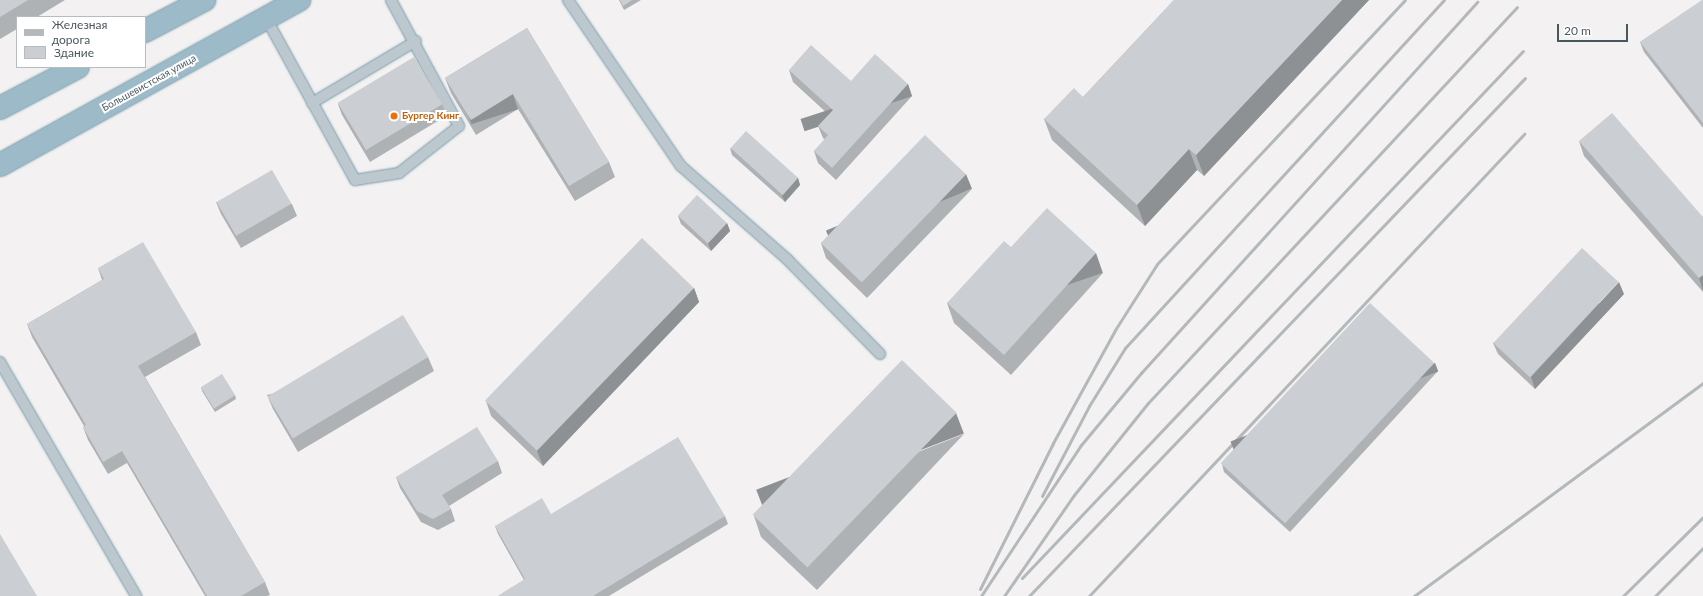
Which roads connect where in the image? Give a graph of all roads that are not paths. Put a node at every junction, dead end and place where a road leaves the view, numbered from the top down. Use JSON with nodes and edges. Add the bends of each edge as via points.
{"nodes":[{"id":1,"x":204,"y":0,"type":"edge"},
{"id":2,"x":299,"y":0,"type":"edge"},
{"id":3,"x":392,"y":0,"type":"edge"},
{"id":4,"x":568,"y":0,"type":"edge"},
{"id":5,"x":266,"y":18,"type":"junction"},
{"id":6,"x":146,"y":30,"type":"edge"},
{"id":7,"x":416,"y":41,"type":"junction"},
{"id":8,"x":76,"y":68,"type":"edge"},
{"id":9,"x":312,"y":103,"type":"junction"},
{"id":10,"x":0,"y":108,"type":"edge"},
{"id":11,"x":0,"y":166,"type":"edge"},
{"id":12,"x":880,"y":354,"type":"dead end"},
{"id":13,"x":0,"y":362,"type":"edge"},
{"id":14,"x":136,"y":596,"type":"edge"}],
"edges":[{"from":1,"to":6,"type":"highway"},
{"from":2,"to":5,"type":"highway","name":"Большевистская улица"},
{"from":3,"to":7,"type":"lane"},
{"from":4,"to":12,"type":"lane","via":[[681,166],[787,259]]},
{"from":5,"to":9,"type":"lane"},
{"from":5,"to":11,"type":"highway","name":"Большевистская улица"},
{"from":7,"to":9,"type":"lane"},
{"from":7,"to":9,"type":"lane","via":[[459,126],[399,173],[355,180]]},
{"from":8,"to":10,"type":"highway"},
{"from":13,"to":14,"type":"lane"}]}
